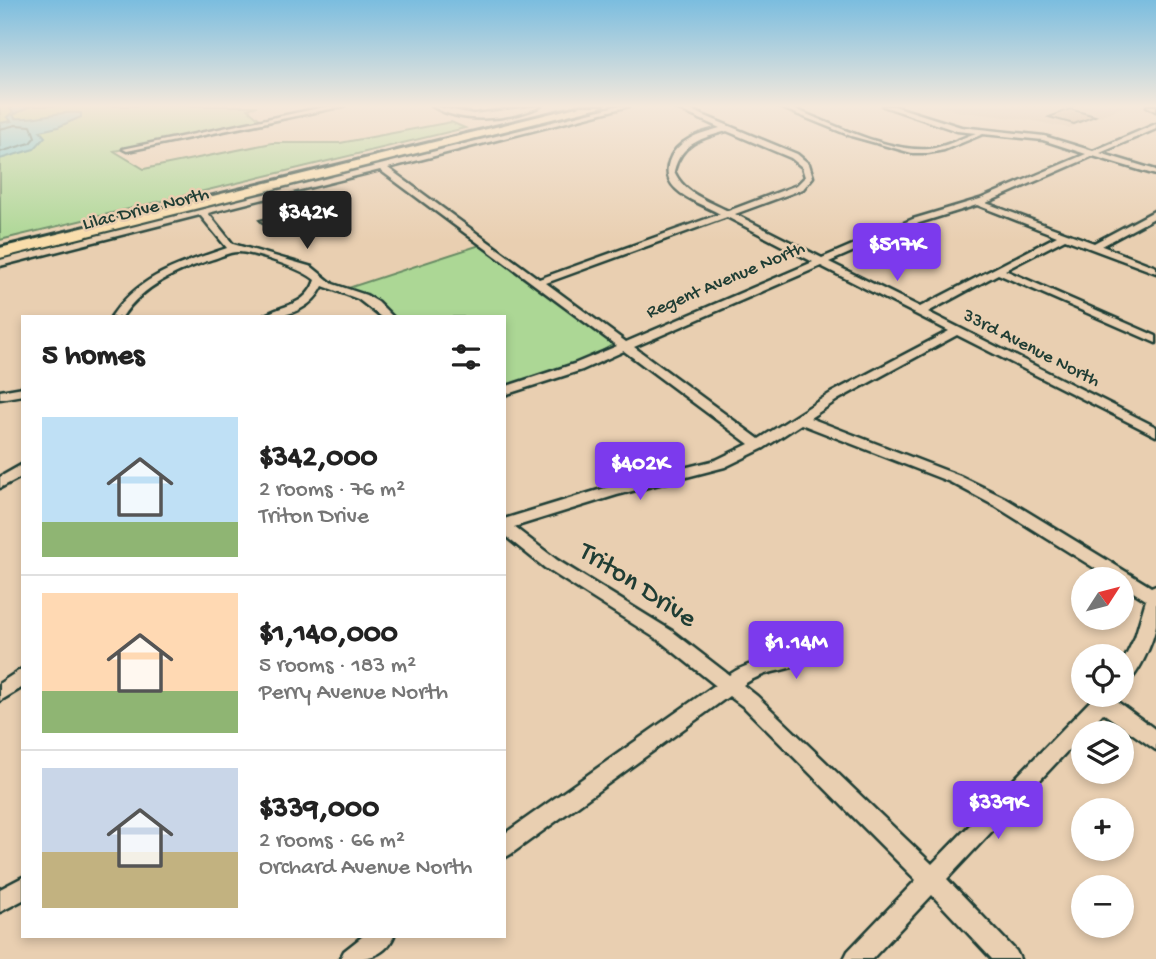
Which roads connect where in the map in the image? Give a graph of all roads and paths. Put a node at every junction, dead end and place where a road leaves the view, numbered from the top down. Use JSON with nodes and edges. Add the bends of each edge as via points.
{"nodes":[{"id":1,"x":384,"y":151,"type":"edge"},
{"id":2,"x":415,"y":151,"type":"edge"},
{"id":3,"x":446,"y":151,"type":"edge"},
{"id":4,"x":677,"y":151,"type":"edge"},
{"id":5,"x":782,"y":151,"type":"edge"},
{"id":6,"x":1084,"y":151,"type":"edge"},
{"id":7,"x":1102,"y":151,"type":"edge"},
{"id":8,"x":1095,"y":154,"type":"junction"},
{"id":9,"x":381,"y":167,"type":"junction"},
{"id":10,"x":1156,"y":173,"type":"edge"},
{"id":11,"x":979,"y":203,"type":"junction"},
{"id":12,"x":202,"y":212,"type":"junction"},
{"id":13,"x":1156,"y":213,"type":"edge"},
{"id":14,"x":725,"y":214,"type":"junction"},
{"id":15,"x":1065,"y":236,"type":"junction"},
{"id":16,"x":0,"y":243,"type":"edge"},
{"id":17,"x":1094,"y":247,"type":"junction"},
{"id":18,"x":236,"y":248,"type":"junction"},
{"id":19,"x":0,"y":253,"type":"edge"},
{"id":20,"x":0,"y":262,"type":"edge"},
{"id":21,"x":820,"y":262,"type":"junction"},
{"id":22,"x":996,"y":270,"type":"junction"},
{"id":23,"x":1156,"y":270,"type":"edge"},
{"id":24,"x":320,"y":280,"type":"junction"},
{"id":25,"x":537,"y":283,"type":"junction"},
{"id":26,"x":919,"y":312,"type":"junction"},
{"id":27,"x":117,"y":315,"type":"edge"},
{"id":28,"x":272,"y":315,"type":"edge"},
{"id":29,"x":385,"y":315,"type":"edge"},
{"id":30,"x":957,"y":331,"type":"junction"},
{"id":31,"x":1156,"y":340,"type":"edge"},
{"id":32,"x":623,"y":346,"type":"junction"},
{"id":33,"x":506,"y":390,"type":"edge"},
{"id":34,"x":21,"y":391,"type":"edge"},
{"id":35,"x":0,"y":396,"type":"edge"},
{"id":36,"x":799,"y":418,"type":"junction"},
{"id":37,"x":1156,"y":432,"type":"edge"},
{"id":38,"x":759,"y":445,"type":"junction"},
{"id":39,"x":21,"y":470,"type":"edge"},
{"id":40,"x":0,"y":482,"type":"edge"},
{"id":41,"x":506,"y":525,"type":"edge"},
{"id":42,"x":506,"y":528,"type":"edge"},
{"id":43,"x":1155,"y":595,"type":"edge"},
{"id":44,"x":819,"y":633,"type":"dead end"},
{"id":45,"x":1134,"y":662,"type":"edge"},
{"id":46,"x":21,"y":677,"type":"edge"},
{"id":47,"x":729,"y":684,"type":"junction"},
{"id":48,"x":0,"y":693,"type":"edge"},
{"id":49,"x":1096,"y":707,"type":"edge"},
{"id":50,"x":1116,"y":707,"type":"edge"},
{"id":51,"x":1156,"y":741,"type":"edge"},
{"id":52,"x":506,"y":846,"type":"edge"},
{"id":53,"x":932,"y":880,"type":"junction"},
{"id":54,"x":21,"y":889,"type":"edge"},
{"id":55,"x":0,"y":901,"type":"edge"},
{"id":56,"x":380,"y":938,"type":"edge"},
{"id":57,"x":352,"y":959,"type":"edge"},
{"id":58,"x":856,"y":959,"type":"edge"},
{"id":59,"x":1008,"y":959,"type":"edge"}],
"edges":[{"from":1,"to":16,"type":"highway"},
{"from":2,"to":19,"type":"highway"},
{"from":3,"to":9,"type":"street","name":"Lilac Drive North"},
{"from":4,"to":14,"type":"street","name":"33rd Avenue North","via":[[670,171],[676,185]]},
{"from":5,"to":14,"type":"street","via":[[806,166],[808,177],[800,187]]},
{"from":6,"to":8,"type":"street"},
{"from":7,"to":8,"type":"street","name":"Regent Avenue North"},
{"from":8,"to":10,"type":"street"},
{"from":8,"to":11,"type":"street","name":"Regent Avenue North"},
{"from":9,"to":12,"type":"street","name":"Lilac Drive North"},
{"from":9,"to":25,"type":"street"},
{"from":11,"to":15,"type":"street"},
{"from":11,"to":21,"type":"street","name":"Regent Avenue North","via":[[916,221]]},
{"from":12,"to":18,"type":"street"},
{"from":12,"to":20,"type":"street","name":"Lilac Drive North"},
{"from":13,"to":17,"type":"street"},
{"from":14,"to":21,"type":"street","name":"33rd Avenue North"},
{"from":14,"to":25,"type":"street"},
{"from":15,"to":17,"type":"street"},
{"from":15,"to":22,"type":"street"},
{"from":17,"to":23,"type":"street"},
{"from":18,"to":24,"type":"street","via":[[300,265]]},
{"from":18,"to":27,"type":"street","via":[[150,284],[129,299]]},
{"from":21,"to":26,"type":"street","name":"33rd Avenue North"},
{"from":21,"to":32,"type":"street","name":"Regent Avenue North"},
{"from":22,"to":26,"type":"street"},
{"from":22,"to":31,"type":"street"},
{"from":24,"to":28,"type":"street","via":[[307,301]]},
{"from":24,"to":29,"type":"street","via":[[362,297]]},
{"from":25,"to":32,"type":"street"},
{"from":26,"to":30,"type":"street","name":"33rd Avenue North"},
{"from":30,"to":36,"type":"street"},
{"from":30,"to":37,"type":"street","name":"33rd Avenue North"},
{"from":32,"to":33,"type":"street","name":"Regent Avenue North","via":[[578,367]]},
{"from":32,"to":38,"type":"street"},
{"from":34,"to":35,"type":"street"},
{"from":36,"to":38,"type":"street"},
{"from":36,"to":43,"type":"street","via":[[955,479]]},
{"from":38,"to":41,"type":"street","via":[[720,464],[615,490]]},
{"from":39,"to":40,"type":"street"},
{"from":42,"to":47,"type":"street","name":"Triton Drive","via":[[528,549],[666,636]]},
{"from":43,"to":45,"type":"street","via":[[1145,640]]},
{"from":44,"to":47,"type":"street","via":[[802,657],[746,673]]},
{"from":46,"to":48,"type":"street"},
{"from":47,"to":52,"type":"street"},
{"from":47,"to":53,"type":"street","name":"Triton Drive"},
{"from":49,"to":53,"type":"street"},
{"from":50,"to":51,"type":"street"},
{"from":53,"to":58,"type":"street"},
{"from":53,"to":59,"type":"street","name":"Triton Drive"},
{"from":54,"to":55,"type":"street"},
{"from":56,"to":57,"type":"street"}]}
